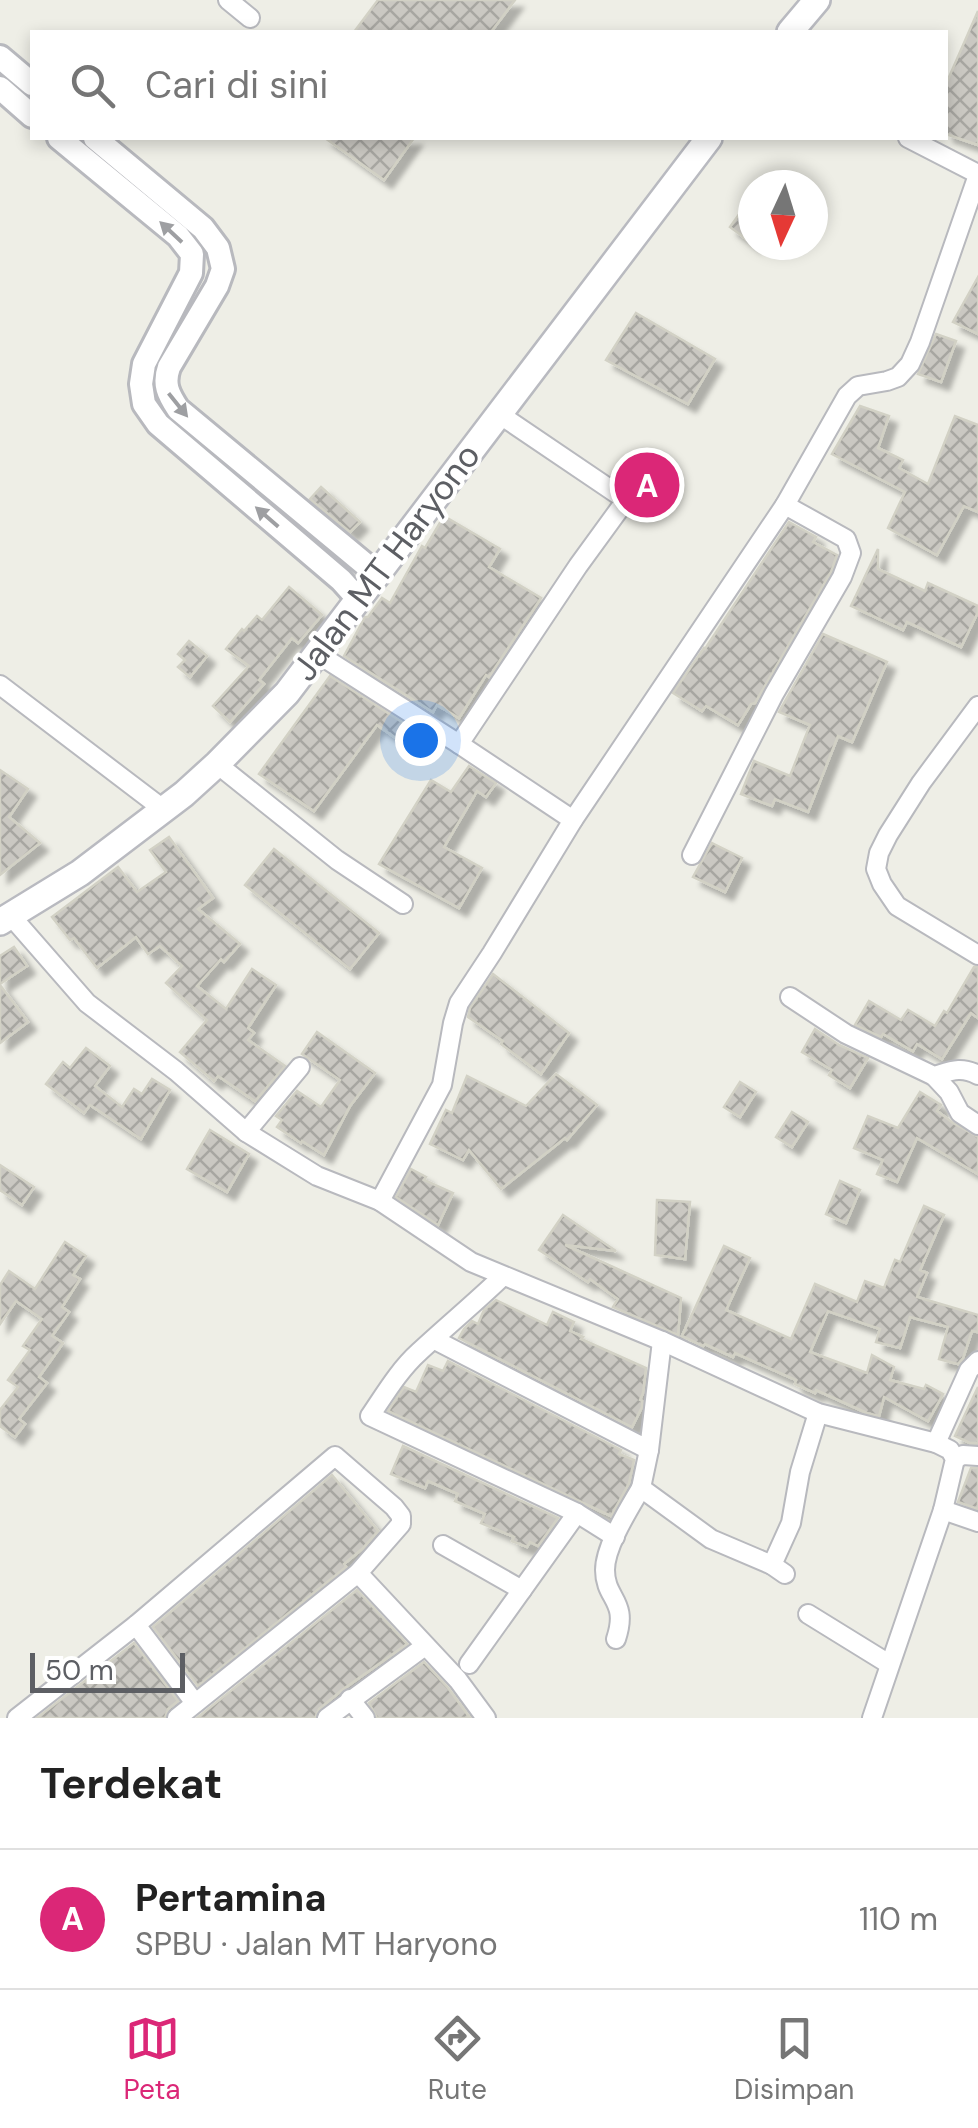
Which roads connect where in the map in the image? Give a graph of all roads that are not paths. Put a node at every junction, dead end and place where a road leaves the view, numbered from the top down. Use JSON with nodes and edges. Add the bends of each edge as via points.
{"nodes":[{"id":1,"x":228,"y":0,"type":"edge"},
{"id":2,"x":817,"y":0,"type":"edge"},
{"id":3,"x":250,"y":18,"type":"dead end"},
{"id":4,"x":792,"y":30,"type":"edge"},
{"id":5,"x":0,"y":57,"type":"edge"},
{"id":6,"x":30,"y":82,"type":"edge"},
{"id":7,"x":0,"y":88,"type":"edge"},
{"id":8,"x":30,"y":114,"type":"edge"},
{"id":9,"x":61,"y":140,"type":"edge"},
{"id":10,"x":97,"y":140,"type":"edge"},
{"id":11,"x":707,"y":140,"type":"edge"},
{"id":12,"x":912,"y":140,"type":"edge"},
{"id":13,"x":978,"y":174,"type":"edge"},
{"id":14,"x":133,"y":185,"type":"junction"},
{"id":15,"x":500,"y":414,"type":"junction"},
{"id":16,"x":785,"y":505,"type":"junction"},
{"id":17,"x":319,"y":525,"type":"junction"},
{"id":18,"x":302,"y":547,"type":"junction"},
{"id":19,"x":378,"y":575,"type":"junction"},
{"id":20,"x":359,"y":600,"type":"junction"},
{"id":21,"x":318,"y":654,"type":"junction"},
{"id":22,"x":0,"y":685,"type":"edge"},
{"id":23,"x":978,"y":706,"type":"edge"},
{"id":24,"x":459,"y":744,"type":"junction"},
{"id":25,"x":217,"y":764,"type":"junction"},
{"id":26,"x":163,"y":809,"type":"junction"},
{"id":27,"x":573,"y":820,"type":"junction"},
{"id":28,"x":692,"y":854,"type":"dead end"},
{"id":29,"x":403,"y":904,"type":"dead end"},
{"id":30,"x":5,"y":919,"type":"edge"},
{"id":31,"x":978,"y":955,"type":"edge"},
{"id":32,"x":790,"y":997,"type":"dead end"},
{"id":33,"x":300,"y":1067,"type":"dead end"},
{"id":34,"x":978,"y":1075,"type":"edge"},
{"id":35,"x":934,"y":1076,"type":"junction"},
{"id":36,"x":978,"y":1126,"type":"edge"},
{"id":37,"x":246,"y":1132,"type":"junction"},
{"id":38,"x":380,"y":1201,"type":"junction"},
{"id":39,"x":504,"y":1276,"type":"junction"},
{"id":40,"x":436,"y":1340,"type":"junction"},
{"id":41,"x":662,"y":1341,"type":"junction"},
{"id":42,"x":978,"y":1361,"type":"edge"},
{"id":43,"x":818,"y":1413,"type":"junction"},
{"id":44,"x":936,"y":1443,"type":"junction"},
{"id":45,"x":650,"y":1450,"type":"junction"},
{"id":46,"x":978,"y":1456,"type":"edge"},
{"id":47,"x":955,"y":1459,"type":"junction"},
{"id":48,"x":640,"y":1488,"type":"junction"},
{"id":49,"x":943,"y":1510,"type":"junction"},
{"id":50,"x":577,"y":1514,"type":"junction"},
{"id":51,"x":978,"y":1522,"type":"edge"},
{"id":52,"x":615,"y":1537,"type":"junction"},
{"id":53,"x":443,"y":1545,"type":"dead end"},
{"id":54,"x":358,"y":1573,"type":"junction"},
{"id":55,"x":522,"y":1590,"type":"junction"},
{"id":56,"x":808,"y":1614,"type":"dead end"},
{"id":57,"x":136,"y":1625,"type":"junction"},
{"id":58,"x":616,"y":1639,"type":"dead end"},
{"id":59,"x":425,"y":1646,"type":"junction"},
{"id":60,"x":469,"y":1664,"type":"dead end"},
{"id":61,"x":889,"y":1664,"type":"junction"},
{"id":62,"x":350,"y":1699,"type":"junction"},
{"id":63,"x":195,"y":1704,"type":"junction"},
{"id":64,"x":17,"y":1718,"type":"edge"},
{"id":65,"x":177,"y":1718,"type":"edge"},
{"id":66,"x":327,"y":1718,"type":"edge"},
{"id":67,"x":365,"y":1718,"type":"edge"},
{"id":68,"x":486,"y":1718,"type":"edge"},
{"id":69,"x":872,"y":1718,"type":"edge"}],
"edges":[{"from":1,"to":3,"type":"street"},
{"from":2,"to":4,"type":"main road"},
{"from":5,"to":6,"type":"street"},
{"from":7,"to":8,"type":"street"},
{"from":9,"to":14,"type":"street"},
{"from":10,"to":14,"type":"street"},
{"from":11,"to":15,"type":"main road","name":"Jalan MT Haryono"},
{"from":12,"to":13,"type":"street"},
{"from":13,"to":16,"type":"street","via":[[910,364],[898,376],[858,386],[847,396]]},
{"from":14,"to":17,"type":"street","one_way":true,"via":[[202,228],[218,248],[222,269],[169,367],[168,393],[178,410]]},
{"from":18,"to":14,"type":"street","one_way":true,"via":[[158,424],[144,404],[144,364],[192,273],[192,254]]},
{"from":15,"to":19,"type":"main road","name":"Jalan MT Haryono"},
{"from":15,"to":24,"type":"street","via":[[626,500]]},
{"from":16,"to":27,"type":"street"},
{"from":16,"to":28,"type":"street","via":[[846,539],[851,553]]},
{"from":17,"to":18,"type":"street"},
{"from":17,"to":19,"type":"street"},
{"from":18,"to":20,"type":"street"},
{"from":19,"to":20,"type":"main road","name":"Jalan MT Haryono"},
{"from":20,"to":21,"type":"main road","name":"Jalan MT Haryono"},
{"from":21,"to":24,"type":"street"},
{"from":21,"to":25,"type":"main road","name":"Jalan MT Haryono"},
{"from":22,"to":26,"type":"street"},
{"from":23,"to":31,"type":"street","via":[[888,835],[876,870],[897,906]]},
{"from":24,"to":27,"type":"street"},
{"from":25,"to":26,"type":"main road","name":"Jalan MT Haryono"},
{"from":25,"to":29,"type":"street"},
{"from":26,"to":30,"type":"main road","name":"Jalan MT Haryono","via":[[89,867]]},
{"from":27,"to":38,"type":"street","via":[[459,1002],[442,1085]]},
{"from":30,"to":37,"type":"street","via":[[87,1003]]},
{"from":32,"to":35,"type":"street","via":[[846,1034]]},
{"from":33,"to":37,"type":"street"},
{"from":34,"to":35,"type":"street","via":[[958,1069]]},
{"from":35,"to":36,"type":"street"},
{"from":37,"to":38,"type":"street","via":[[317,1176]]},
{"from":38,"to":39,"type":"street","via":[[471,1262]]},
{"from":39,"to":40,"type":"street"},
{"from":39,"to":41,"type":"street"},
{"from":40,"to":45,"type":"street"},
{"from":40,"to":50,"type":"street","via":[[404,1368],[370,1416]]},
{"from":41,"to":43,"type":"street"},
{"from":41,"to":45,"type":"street"},
{"from":42,"to":44,"type":"street"},
{"from":43,"to":44,"type":"street"},
{"from":43,"to":48,"type":"street","via":[[778,1569],[711,1539]]},
{"from":44,"to":47,"type":"street"},
{"from":45,"to":48,"type":"street"},
{"from":46,"to":47,"type":"street"},
{"from":47,"to":49,"type":"street"},
{"from":48,"to":52,"type":"street"},
{"from":49,"to":51,"type":"street"},
{"from":49,"to":61,"type":"street"},
{"from":50,"to":52,"type":"street"},
{"from":50,"to":55,"type":"street"},
{"from":52,"to":58,"type":"street","via":[[605,1566],[622,1613]]},
{"from":53,"to":55,"type":"street"},
{"from":54,"to":57,"type":"street","via":[[402,1524],[394,1508],[335,1456]]},
{"from":54,"to":59,"type":"street"},
{"from":54,"to":63,"type":"street"},
{"from":55,"to":60,"type":"street"},
{"from":56,"to":61,"type":"street"},
{"from":57,"to":63,"type":"street"},
{"from":57,"to":64,"type":"street"},
{"from":59,"to":62,"type":"street"},
{"from":59,"to":68,"type":"street"},
{"from":61,"to":69,"type":"street"},
{"from":62,"to":66,"type":"street"},
{"from":62,"to":67,"type":"street"},
{"from":63,"to":65,"type":"street"}]}
